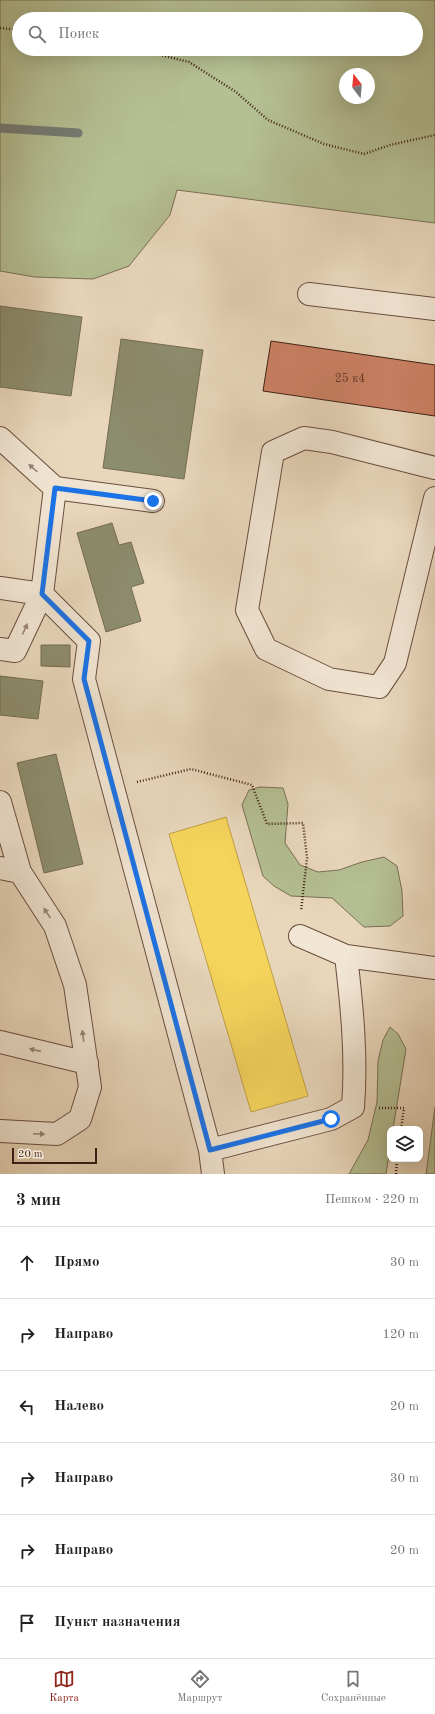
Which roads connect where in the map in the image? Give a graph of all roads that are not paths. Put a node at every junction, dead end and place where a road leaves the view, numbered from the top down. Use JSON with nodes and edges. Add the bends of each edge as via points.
{"nodes":[{"id":1,"x":309,"y":294,"type":"dead end"},
{"id":2,"x":435,"y":309,"type":"edge"},
{"id":3,"x":0,"y":438,"type":"edge"},
{"id":4,"x":435,"y":468,"type":"edge"},
{"id":5,"x":55,"y":488,"type":"junction"},
{"id":6,"x":435,"y":498,"type":"edge"},
{"id":7,"x":153,"y":501,"type":"dead end"},
{"id":8,"x":0,"y":588,"type":"edge"},
{"id":9,"x":42,"y":594,"type":"junction"},
{"id":10,"x":0,"y":649,"type":"edge"},
{"id":11,"x":0,"y":802,"type":"edge"},
{"id":12,"x":10,"y":870,"type":"edge"},
{"id":13,"x":300,"y":936,"type":"road end"},
{"id":14,"x":346,"y":956,"type":"junction"},
{"id":15,"x":435,"y":968,"type":"edge"},
{"id":16,"x":0,"y":1042,"type":"edge"},
{"id":17,"x":87,"y":1062,"type":"junction"},
{"id":18,"x":0,"y":1131,"type":"edge"},
{"id":19,"x":210,"y":1150,"type":"junction"},
{"id":20,"x":213,"y":1174,"type":"edge"}],
"edges":[{"from":1,"to":2,"type":"street"},
{"from":5,"to":3,"type":"street","one_way":true},
{"from":4,"to":6,"type":"street","via":[[332,442],[304,438],[273,452],[248,610],[266,649],[329,679],[379,687],[395,663]]},
{"from":5,"to":7,"type":"street"},
{"from":5,"to":9,"type":"street"},
{"from":8,"to":9,"type":"street"},
{"from":10,"to":9,"type":"street","one_way":true,"via":[[15,651]]},
{"from":9,"to":19,"type":"street","via":[[89,641],[84,679]]},
{"from":11,"to":12,"type":"street"},
{"from":17,"to":12,"type":"street","one_way":true,"via":[[75,985],[55,926]]},
{"from":13,"to":14,"type":"street"},
{"from":14,"to":15,"type":"street"},
{"from":14,"to":19,"type":"street","via":[[354,1030],[353,1107],[331,1119]]},
{"from":17,"to":16,"type":"street","one_way":true},
{"from":18,"to":17,"type":"street","one_way":true,"via":[[57,1134],[80,1119],[90,1087]]},
{"from":19,"to":20,"type":"street"}]}
